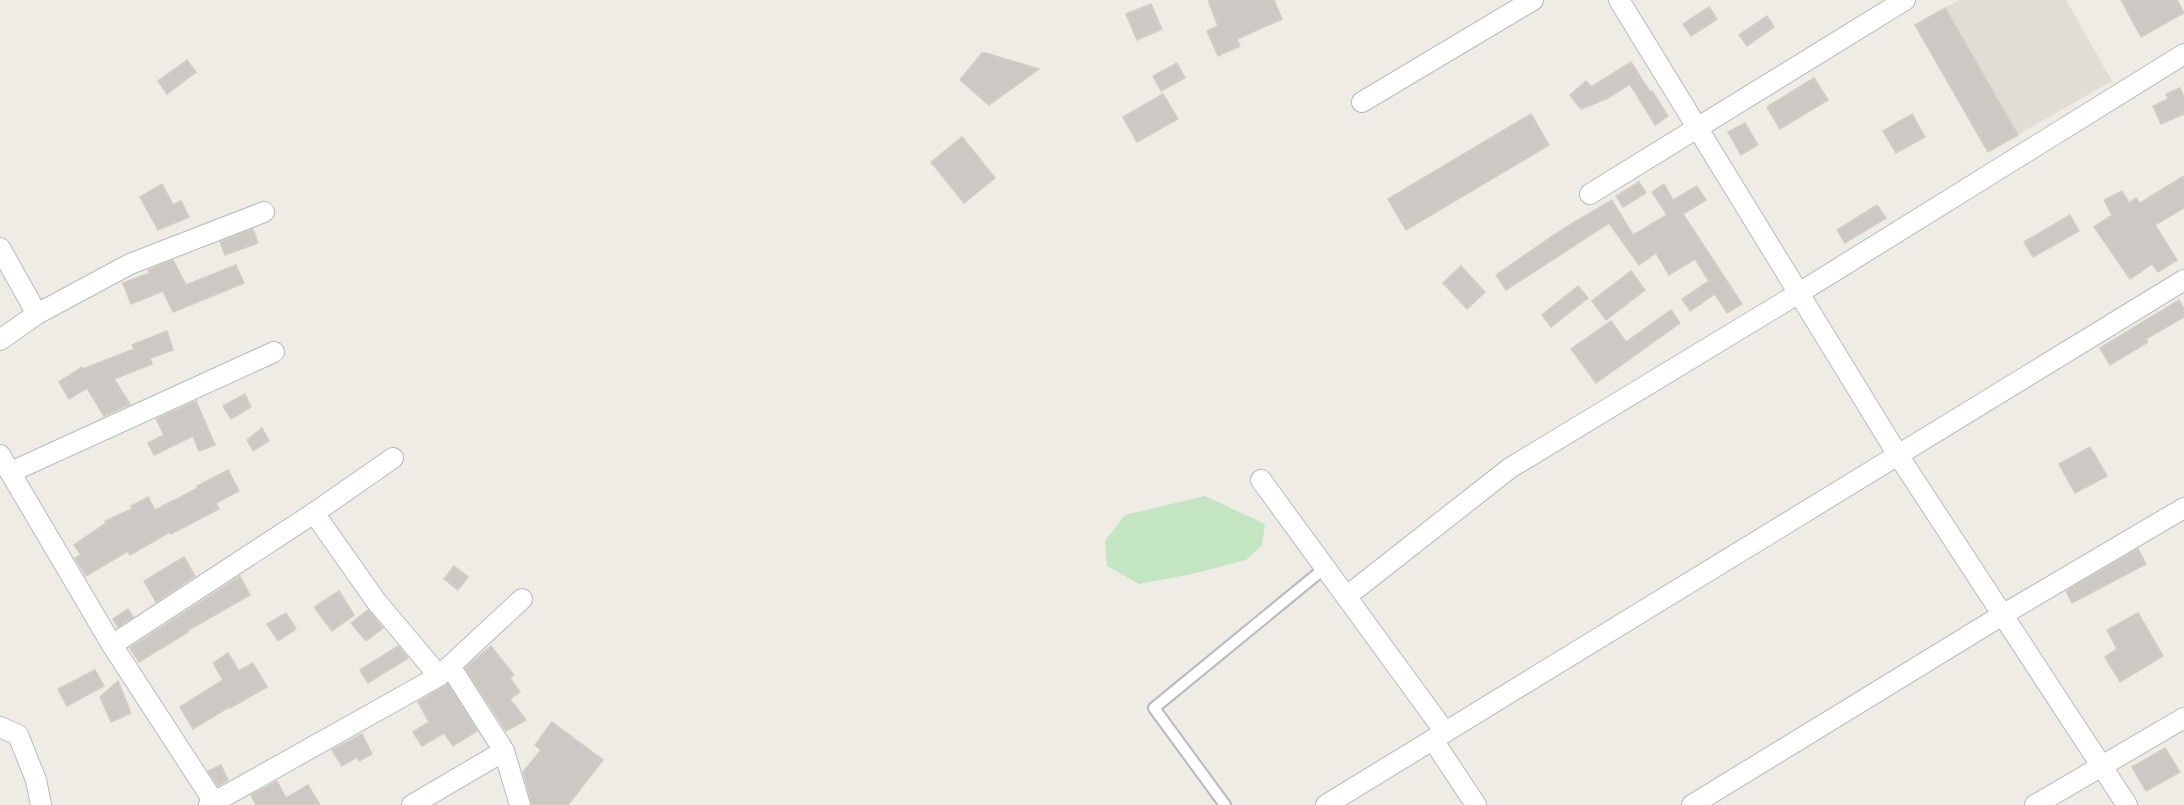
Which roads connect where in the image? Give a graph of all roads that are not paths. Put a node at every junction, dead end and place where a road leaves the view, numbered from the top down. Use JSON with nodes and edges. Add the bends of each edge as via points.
{"nodes":[{"id":1,"x":1533,"y":0,"type":"edge"},
{"id":2,"x":1619,"y":0,"type":"edge"},
{"id":3,"x":1905,"y":0,"type":"edge"},
{"id":4,"x":2184,"y":54,"type":"edge"},
{"id":5,"x":1362,"y":102,"type":"dead end"},
{"id":6,"x":1697,"y":128,"type":"junction"},
{"id":7,"x":1590,"y":194,"type":"dead end"},
{"id":8,"x":264,"y":212,"type":"dead end"},
{"id":9,"x":0,"y":248,"type":"edge"},
{"id":10,"x":2184,"y":280,"type":"edge"},
{"id":11,"x":1799,"y":293,"type":"junction"},
{"id":12,"x":37,"y":314,"type":"junction"},
{"id":13,"x":0,"y":340,"type":"edge"},
{"id":14,"x":274,"y":352,"type":"dead end"},
{"id":15,"x":0,"y":454,"type":"edge"},
{"id":16,"x":1898,"y":455,"type":"junction"},
{"id":17,"x":393,"y":458,"type":"dead end"},
{"id":18,"x":11,"y":471,"type":"junction"},
{"id":19,"x":1261,"y":480,"type":"dead end"},
{"id":20,"x":2184,"y":508,"type":"edge"},
{"id":21,"x":314,"y":513,"type":"junction"},
{"id":22,"x":1326,"y":567,"type":"junction"},
{"id":23,"x":1347,"y":596,"type":"junction"},
{"id":24,"x":522,"y":599,"type":"dead end"},
{"id":25,"x":2004,"y":614,"type":"junction"},
{"id":26,"x":112,"y":645,"type":"junction"},
{"id":27,"x":444,"y":671,"type":"junction"},
{"id":28,"x":2184,"y":718,"type":"edge"},
{"id":29,"x":0,"y":727,"type":"edge"},
{"id":30,"x":1439,"y":736,"type":"junction"},
{"id":31,"x":504,"y":752,"type":"junction"},
{"id":32,"x":2101,"y":765,"type":"junction"},
{"id":33,"x":213,"y":804,"type":"edge"},
{"id":34,"x":41,"y":805,"type":"edge"},
{"id":35,"x":412,"y":805,"type":"edge"},
{"id":36,"x":520,"y":805,"type":"edge"},
{"id":37,"x":1225,"y":805,"type":"edge"},
{"id":38,"x":1326,"y":805,"type":"edge"},
{"id":39,"x":1476,"y":805,"type":"edge"},
{"id":40,"x":1692,"y":805,"type":"edge"},
{"id":41,"x":2035,"y":805,"type":"edge"},
{"id":42,"x":2127,"y":805,"type":"edge"}],
"edges":[{"from":1,"to":5,"type":"street"},
{"from":2,"to":6,"type":"street"},
{"from":3,"to":6,"type":"street"},
{"from":4,"to":11,"type":"street"},
{"from":6,"to":7,"type":"street"},
{"from":6,"to":11,"type":"street"},
{"from":8,"to":12,"type":"street","via":[[130,264]]},
{"from":9,"to":12,"type":"street"},
{"from":10,"to":16,"type":"street"},
{"from":11,"to":16,"type":"street"},
{"from":11,"to":23,"type":"street","via":[[1510,468]]},
{"from":12,"to":13,"type":"street"},
{"from":14,"to":18,"type":"street"},
{"from":15,"to":18,"type":"street"},
{"from":16,"to":25,"type":"street"},
{"from":16,"to":30,"type":"street"},
{"from":17,"to":21,"type":"street"},
{"from":18,"to":26,"type":"street"},
{"from":19,"to":22,"type":"street"},
{"from":20,"to":25,"type":"street"},
{"from":21,"to":26,"type":"street"},
{"from":21,"to":27,"type":"street","via":[[376,601]]},
{"from":22,"to":23,"type":"street"},
{"from":22,"to":37,"type":"lane","via":[[1154,708]]},
{"from":23,"to":30,"type":"street"},
{"from":24,"to":27,"type":"street"},
{"from":25,"to":32,"type":"street"},
{"from":25,"to":40,"type":"street"},
{"from":26,"to":33,"type":"street"},
{"from":27,"to":31,"type":"street"},
{"from":27,"to":33,"type":"street"},
{"from":28,"to":32,"type":"street"},
{"from":29,"to":34,"type":"street","via":[[18,735],[36,780]]},
{"from":30,"to":38,"type":"street"},
{"from":30,"to":39,"type":"street"},
{"from":31,"to":35,"type":"street"},
{"from":31,"to":36,"type":"street"},
{"from":32,"to":41,"type":"street"},
{"from":32,"to":42,"type":"street"}]}
